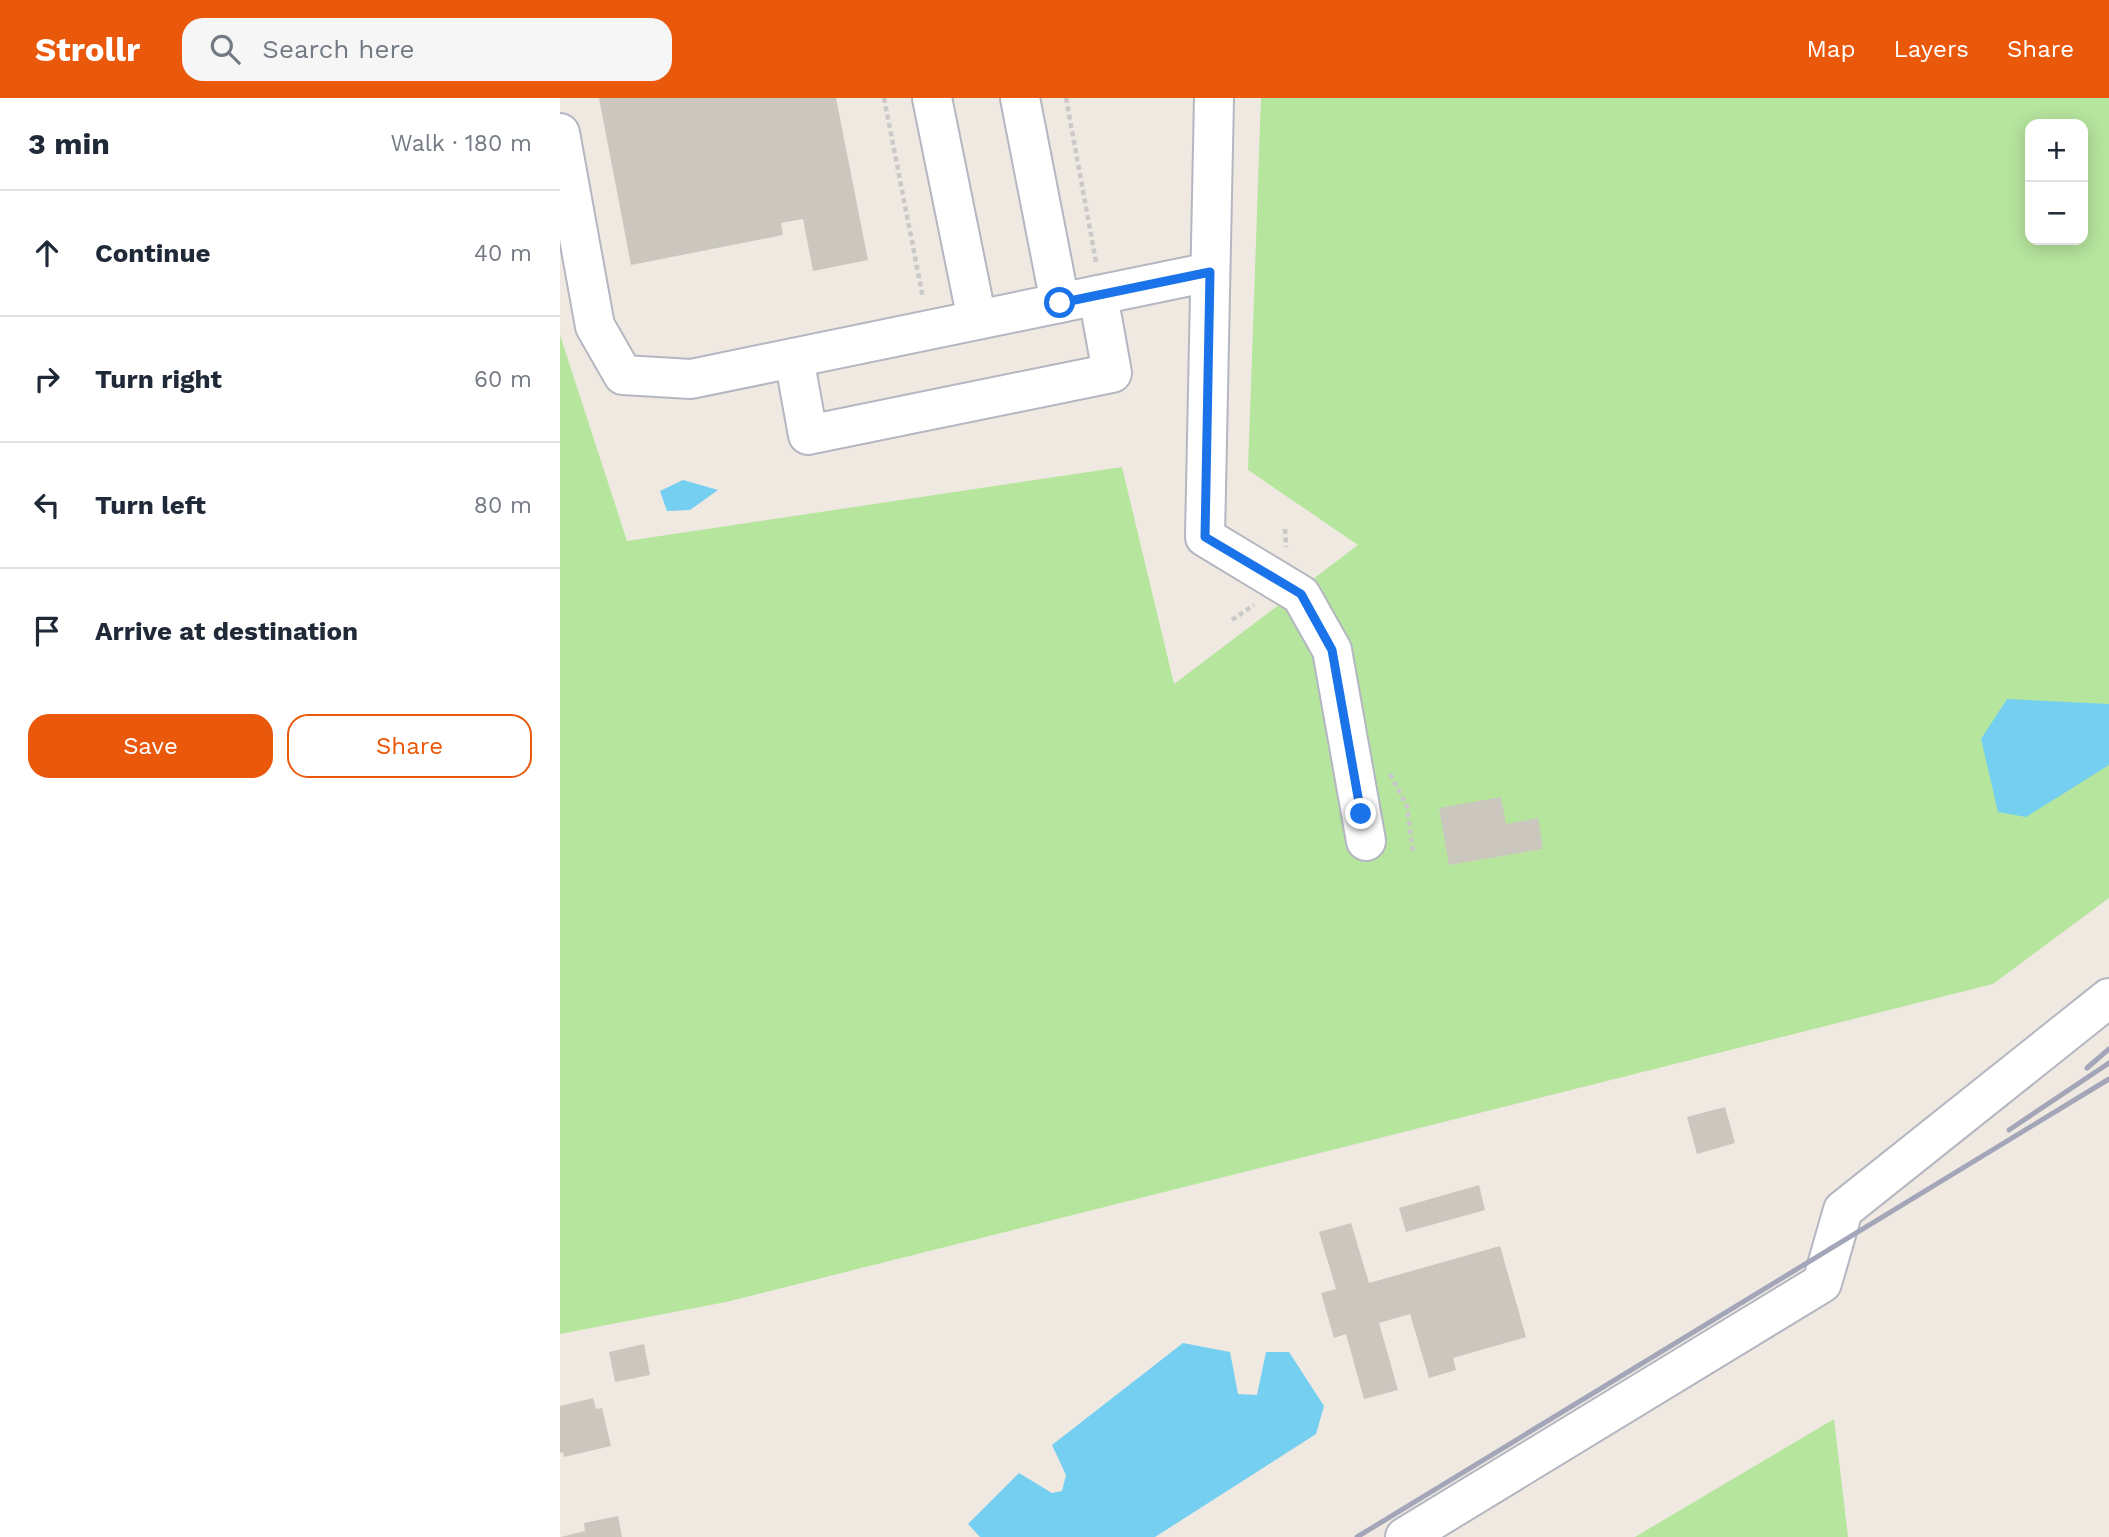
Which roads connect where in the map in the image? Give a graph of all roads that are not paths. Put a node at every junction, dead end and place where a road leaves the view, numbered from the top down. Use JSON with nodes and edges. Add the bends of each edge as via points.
{"nodes":[{"id":1,"x":932,"y":98,"type":"edge"},
{"id":2,"x":1020,"y":98,"type":"edge"},
{"id":3,"x":1214,"y":98,"type":"edge"},
{"id":4,"x":560,"y":133,"type":"edge"},
{"id":5,"x":1210,"y":272,"type":"junction"},
{"id":6,"x":1098,"y":284,"type":"junction"},
{"id":7,"x":1060,"y":303,"type":"junction"},
{"id":8,"x":977,"y":320,"type":"junction"},
{"id":9,"x":794,"y":358,"type":"junction"},
{"id":10,"x":1366,"y":841,"type":"dead end"},
{"id":11,"x":2109,"y":998,"type":"edge"},
{"id":12,"x":1405,"y":1537,"type":"edge"}],
"edges":[{"from":1,"to":8,"type":"street"},
{"from":2,"to":7,"type":"street"},
{"from":3,"to":5,"type":"street"},
{"from":4,"to":9,"type":"street","via":[[595,326],[623,375],[691,379]]},
{"from":5,"to":6,"type":"street"},
{"from":5,"to":10,"type":"street","via":[[1205,537],[1301,594],[1332,650]]},
{"from":6,"to":7,"type":"street"},
{"from":6,"to":9,"type":"street","via":[[1112,373],[808,435]]},
{"from":7,"to":8,"type":"street"},
{"from":8,"to":9,"type":"street"},
{"from":11,"to":12,"type":"street","via":[[1843,1210],[1822,1283]]}]}
